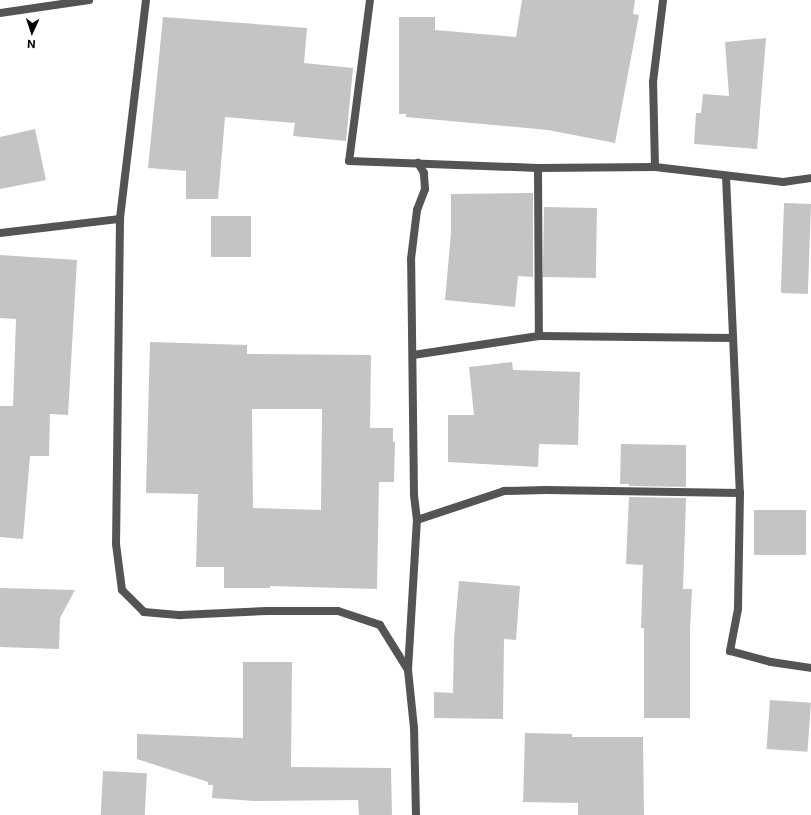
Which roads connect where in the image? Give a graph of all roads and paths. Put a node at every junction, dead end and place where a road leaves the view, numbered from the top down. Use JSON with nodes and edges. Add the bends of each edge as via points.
{"nodes":[{"id":1,"x":89,"y":0,"type":"edge"},
{"id":2,"x":146,"y":0,"type":"edge"},
{"id":3,"x":370,"y":0,"type":"edge"},
{"id":4,"x":663,"y":0,"type":"edge"},
{"id":5,"x":0,"y":13,"type":"edge"},
{"id":6,"x":418,"y":163,"type":"junction"},
{"id":7,"x":655,"y":167,"type":"junction"},
{"id":8,"x":538,"y":168,"type":"junction"},
{"id":9,"x":726,"y":176,"type":"junction"},
{"id":10,"x":811,"y":178,"type":"edge"},
{"id":11,"x":120,"y":219,"type":"junction"},
{"id":12,"x":0,"y":233,"type":"edge"},
{"id":13,"x":539,"y":336,"type":"junction"},
{"id":14,"x":733,"y":338,"type":"junction"},
{"id":15,"x":413,"y":355,"type":"junction"},
{"id":16,"x":740,"y":493,"type":"junction"},
{"id":17,"x":417,"y":520,"type":"junction"},
{"id":18,"x":811,"y":668,"type":"edge"},
{"id":19,"x":408,"y":670,"type":"junction"},
{"id":20,"x":416,"y":815,"type":"edge"}],
"edges":[{"from":1,"to":5,"type":"street"},
{"from":2,"to":11,"type":"street"},
{"from":3,"to":6,"type":"street","via":[[349,161]]},
{"from":4,"to":7,"type":"street","via":[[653,82]]},
{"from":6,"to":8,"type":"street"},
{"from":6,"to":15,"type":"street","via":[[424,173],[425,189],[417,210],[412,259]]},
{"from":7,"to":8,"type":"street"},
{"from":7,"to":9,"type":"street"},
{"from":8,"to":13,"type":"street"},
{"from":9,"to":10,"type":"street","via":[[783,182]]},
{"from":9,"to":14,"type":"street"},
{"from":11,"to":12,"type":"street"},
{"from":11,"to":19,"type":"street","via":[[116,544],[122,590],[144,612],[181,615],[338,611],[380,625]]},
{"from":13,"to":14,"type":"street"},
{"from":13,"to":15,"type":"street"},
{"from":14,"to":16,"type":"street"},
{"from":15,"to":17,"type":"street","via":[[414,495]]},
{"from":16,"to":17,"type":"street","via":[[504,491]]},
{"from":16,"to":18,"type":"street","via":[[738,609],[730,651],[771,662]]},
{"from":17,"to":19,"type":"street"},
{"from":19,"to":20,"type":"street","via":[[414,728]]}]}
